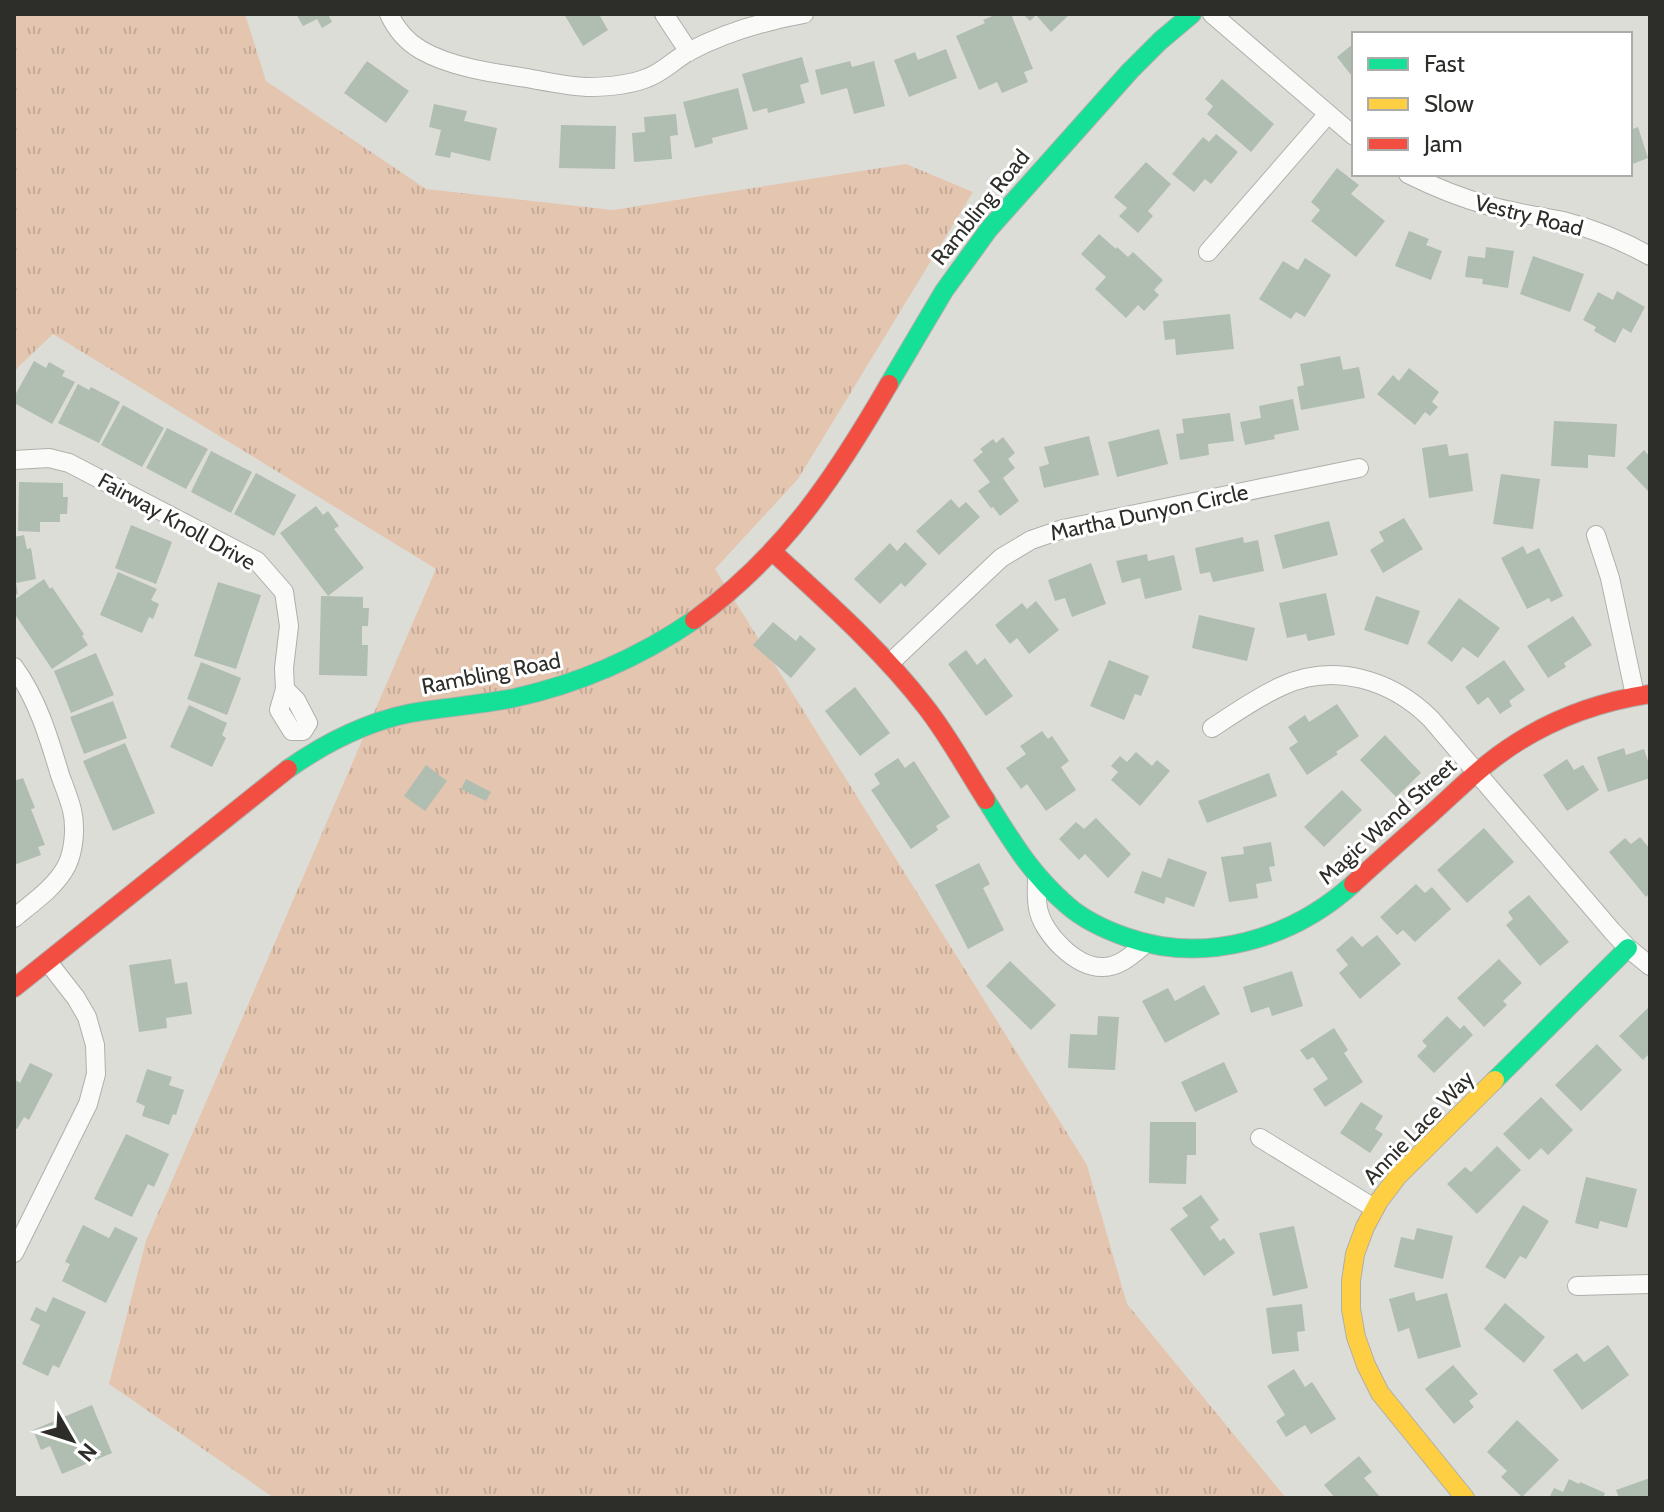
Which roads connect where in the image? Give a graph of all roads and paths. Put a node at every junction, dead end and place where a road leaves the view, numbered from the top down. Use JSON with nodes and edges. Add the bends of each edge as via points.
{"nodes":[{"id":1,"x":389,"y":14,"type":"edge"},
{"id":2,"x":664,"y":14,"type":"edge"},
{"id":3,"x":804,"y":14,"type":"edge"},
{"id":4,"x":1192,"y":14,"type":"edge"},
{"id":5,"x":1212,"y":14,"type":"edge"},
{"id":6,"x":689,"y":52,"type":"junction"},
{"id":7,"x":1328,"y":114,"type":"junction"},
{"id":8,"x":1352,"y":134,"type":"edge"},
{"id":9,"x":1412,"y":176,"type":"edge"},
{"id":10,"x":1208,"y":252,"type":"dead end"},
{"id":11,"x":1650,"y":256,"type":"edge"},
{"id":12,"x":14,"y":460,"type":"edge"},
{"id":13,"x":1359,"y":468,"type":"dead end"},
{"id":14,"x":1596,"y":535,"type":"dead end"},
{"id":15,"x":773,"y":552,"type":"junction"},
{"id":16,"x":890,"y":663,"type":"junction"},
{"id":17,"x":14,"y":667,"type":"edge"},
{"id":18,"x":1643,"y":694,"type":"edge"},
{"id":19,"x":1212,"y":728,"type":"dead end"},
{"id":20,"x":315,"y":752,"type":"junction"},
{"id":21,"x":1477,"y":773,"type":"junction"},
{"id":22,"x":1037,"y":877,"type":"junction"},
{"id":23,"x":14,"y":918,"type":"edge"},
{"id":24,"x":1145,"y":944,"type":"junction"},
{"id":25,"x":1628,"y":948,"type":"junction"},
{"id":26,"x":48,"y":962,"type":"junction"},
{"id":27,"x":1650,"y":966,"type":"edge"},
{"id":28,"x":14,"y":988,"type":"edge"},
{"id":29,"x":1260,"y":1138,"type":"dead end"},
{"id":30,"x":1374,"y":1208,"type":"junction"},
{"id":31,"x":14,"y":1253,"type":"edge"},
{"id":32,"x":1650,"y":1284,"type":"edge"},
{"id":33,"x":1577,"y":1286,"type":"dead end"},
{"id":34,"x":1465,"y":1498,"type":"edge"}],
"edges":[{"from":1,"to":6,"type":"street","via":[[408,41],[439,58],[565,85],[622,85],[649,78]]},
{"from":2,"to":6,"type":"street"},
{"from":3,"to":6,"type":"street","via":[[735,32]]},
{"from":4,"to":15,"type":"street","name":"Rambling Road","via":[[1128,74],[988,228],[945,288],[833,477]]},
{"from":5,"to":7,"type":"street"},
{"from":7,"to":8,"type":"street"},
{"from":7,"to":10,"type":"street"},
{"from":9,"to":11,"type":"street","name":"Vestry Road","via":[[1489,206],[1588,228]]},
{"from":12,"to":20,"type":"street","name":"Fairway Knoll Drive","via":[[69,463],[257,561],[284,592],[289,626],[279,710],[292,731],[303,731]]},
{"from":13,"to":16,"type":"street","name":"Martha Dunyon Circle","via":[[1031,540],[1001,558]]},
{"from":14,"to":18,"type":"street"},
{"from":15,"to":16,"type":"street","name":"Magic Wand Street"},
{"from":15,"to":20,"type":"street","name":"Rambling Road","via":[[693,620],[602,670],[527,695],[378,722]]},
{"from":16,"to":22,"type":"street","name":"Magic Wand Street","via":[[928,709]]},
{"from":17,"to":23,"type":"street","via":[[26,683],[51,747],[74,828],[68,864]]},
{"from":18,"to":21,"type":"street","name":"Magic Wand Street","via":[[1548,725]]},
{"from":19,"to":21,"type":"street","via":[[1284,685],[1320,676],[1356,677],[1389,688],[1418,707]]},
{"from":20,"to":26,"type":"street","name":"Rambling Road"},
{"from":21,"to":24,"type":"street","name":"Magic Wand Street","via":[[1303,922],[1264,939],[1221,948]]},
{"from":21,"to":25,"type":"street"},
{"from":22,"to":24,"type":"street","name":"Magic Wand Street","via":[[1081,915]]},
{"from":22,"to":24,"type":"street","name":"Magic Wand Street","via":[[1038,909],[1045,926],[1078,961],[1117,964]]},
{"from":25,"to":27,"type":"street"},
{"from":25,"to":30,"type":"street","name":"Annie Lace Way","via":[[1398,1176]]},
{"from":26,"to":28,"type":"street","name":"Rambling Road"},
{"from":26,"to":31,"type":"street","via":[[87,1017],[96,1074],[88,1104]]},
{"from":29,"to":30,"type":"street"},
{"from":30,"to":34,"type":"street","name":"Annie Lace Way","via":[[1357,1248],[1351,1292],[1361,1355],[1380,1393]]},
{"from":32,"to":33,"type":"street"}]}
